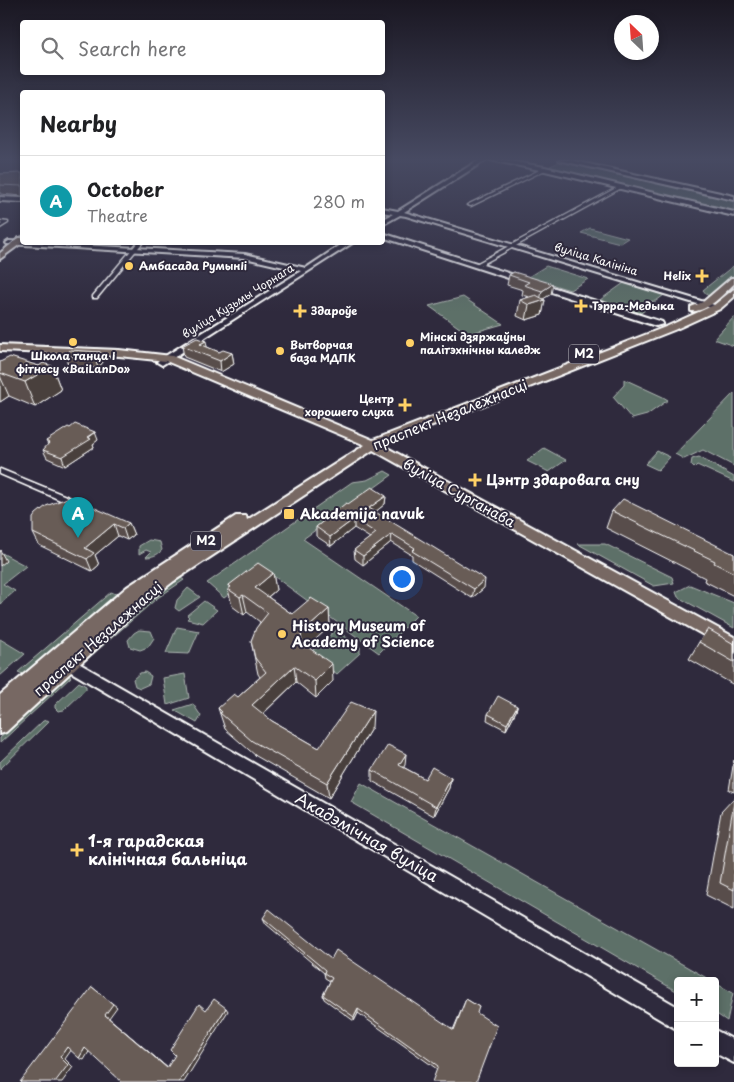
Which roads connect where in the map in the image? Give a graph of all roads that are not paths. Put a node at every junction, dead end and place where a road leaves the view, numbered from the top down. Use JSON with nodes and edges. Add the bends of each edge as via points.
{"nodes":[{"id":1,"x":386,"y":210,"type":"edge"},
{"id":2,"x":577,"y":210,"type":"edge"},
{"id":3,"x":719,"y":210,"type":"edge"},
{"id":4,"x":400,"y":212,"type":"junction"},
{"id":5,"x":734,"y":214,"type":"edge"},
{"id":6,"x":385,"y":221,"type":"edge"},
{"id":7,"x":0,"y":222,"type":"edge"},
{"id":8,"x":0,"y":227,"type":"edge"},
{"id":9,"x":385,"y":236,"type":"edge"},
{"id":10,"x":16,"y":242,"type":"edge"},
{"id":11,"x":61,"y":245,"type":"edge"},
{"id":12,"x":140,"y":245,"type":"edge"},
{"id":13,"x":347,"y":245,"type":"edge"},
{"id":14,"x":513,"y":245,"type":"junction"},
{"id":15,"x":0,"y":250,"type":"edge"},
{"id":16,"x":136,"y":250,"type":"junction"},
{"id":17,"x":0,"y":257,"type":"edge"},
{"id":18,"x":477,"y":265,"type":"junction"},
{"id":19,"x":307,"y":270,"type":"junction"},
{"id":20,"x":734,"y":280,"type":"edge"},
{"id":21,"x":734,"y":292,"type":"edge"},
{"id":22,"x":95,"y":296,"type":"dead end"},
{"id":23,"x":706,"y":304,"type":"junction"},
{"id":24,"x":717,"y":307,"type":"junction"},
{"id":25,"x":659,"y":324,"type":"junction"},
{"id":26,"x":0,"y":348,"type":"edge"},
{"id":27,"x":0,"y":354,"type":"edge"},
{"id":28,"x":168,"y":360,"type":"junction"},
{"id":29,"x":370,"y":443,"type":"junction"},
{"id":30,"x":0,"y":471,"type":"edge"},
{"id":31,"x":81,"y":505,"type":"edge"},
{"id":32,"x":734,"y":645,"type":"edge"},
{"id":33,"x":63,"y":660,"type":"junction"},
{"id":34,"x":0,"y":706,"type":"edge"},
{"id":35,"x":0,"y":726,"type":"edge"},
{"id":36,"x":674,"y":1017,"type":"edge"},
{"id":37,"x":719,"y":1043,"type":"edge"},
{"id":38,"x":734,"y":1052,"type":"edge"}],
"edges":[{"from":1,"to":4,"type":"main road","name":"вуліца Калініна"},
{"from":2,"to":14,"type":"street"},
{"from":3,"to":5,"type":"main road"},
{"from":4,"to":6,"type":"main road"},
{"from":4,"to":14,"type":"main road","name":"вуліца Калініна"},
{"from":7,"to":8,"type":"street","via":[[6,223]]},
{"from":9,"to":18,"type":"main road"},
{"from":10,"to":15,"type":"main road"},
{"from":10,"to":17,"type":"main road"},
{"from":11,"to":16,"type":"main road"},
{"from":12,"to":16,"type":"street"},
{"from":13,"to":19,"type":"main road","name":"вуліца Кузьмы Чорнага"},
{"from":14,"to":18,"type":"street"},
{"from":14,"to":23,"type":"main road","name":"вуліца Калініна"},
{"from":16,"to":19,"type":"main road","via":[[245,256]]},
{"from":16,"to":22,"type":"street"},
{"from":18,"to":25,"type":"main road"},
{"from":19,"to":28,"type":"main road","name":"вуліца Кузьмы Чорнага"},
{"from":20,"to":23,"type":"main road","name":"праспект Незалежнасці","number":"М2"},
{"from":21,"to":24,"type":"main road","name":"праспект Незалежнасці","number":"М2"},
{"from":23,"to":24,"type":"main road","name":"вуліца Калініна"},
{"from":23,"to":25,"type":"main road","name":"праспект Незалежнасці","number":"М2"},
{"from":24,"to":29,"type":"main road","name":"праспект Незалежнасці","number":"М2","via":[[671,328]]},
{"from":25,"to":29,"type":"main road","name":"праспект Незалежнасці","number":"М2"},
{"from":26,"to":28,"type":"main road","name":"вуліца Сурганава","via":[[119,353]]},
{"from":27,"to":28,"type":"main road","name":"вуліца Сурганава"},
{"from":28,"to":29,"type":"main road","name":"вуліца Сурганава"},
{"from":29,"to":32,"type":"main road","name":"вуліца Сурганава"},
{"from":29,"to":33,"type":"main road","name":"праспект Незалежнасці","number":"М2","via":[[285,490],[155,574],[132,591]]},
{"from":30,"to":31,"type":"street"},
{"from":33,"to":34,"type":"main road","name":"праспект Незалежнасці","number":"М2"},
{"from":33,"to":35,"type":"main road","name":"праспект Незалежнасці","number":"М2"},
{"from":33,"to":36,"type":"main road","name":"Акадэмічная вуліца"},
{"from":37,"to":38,"type":"main road"}]}
